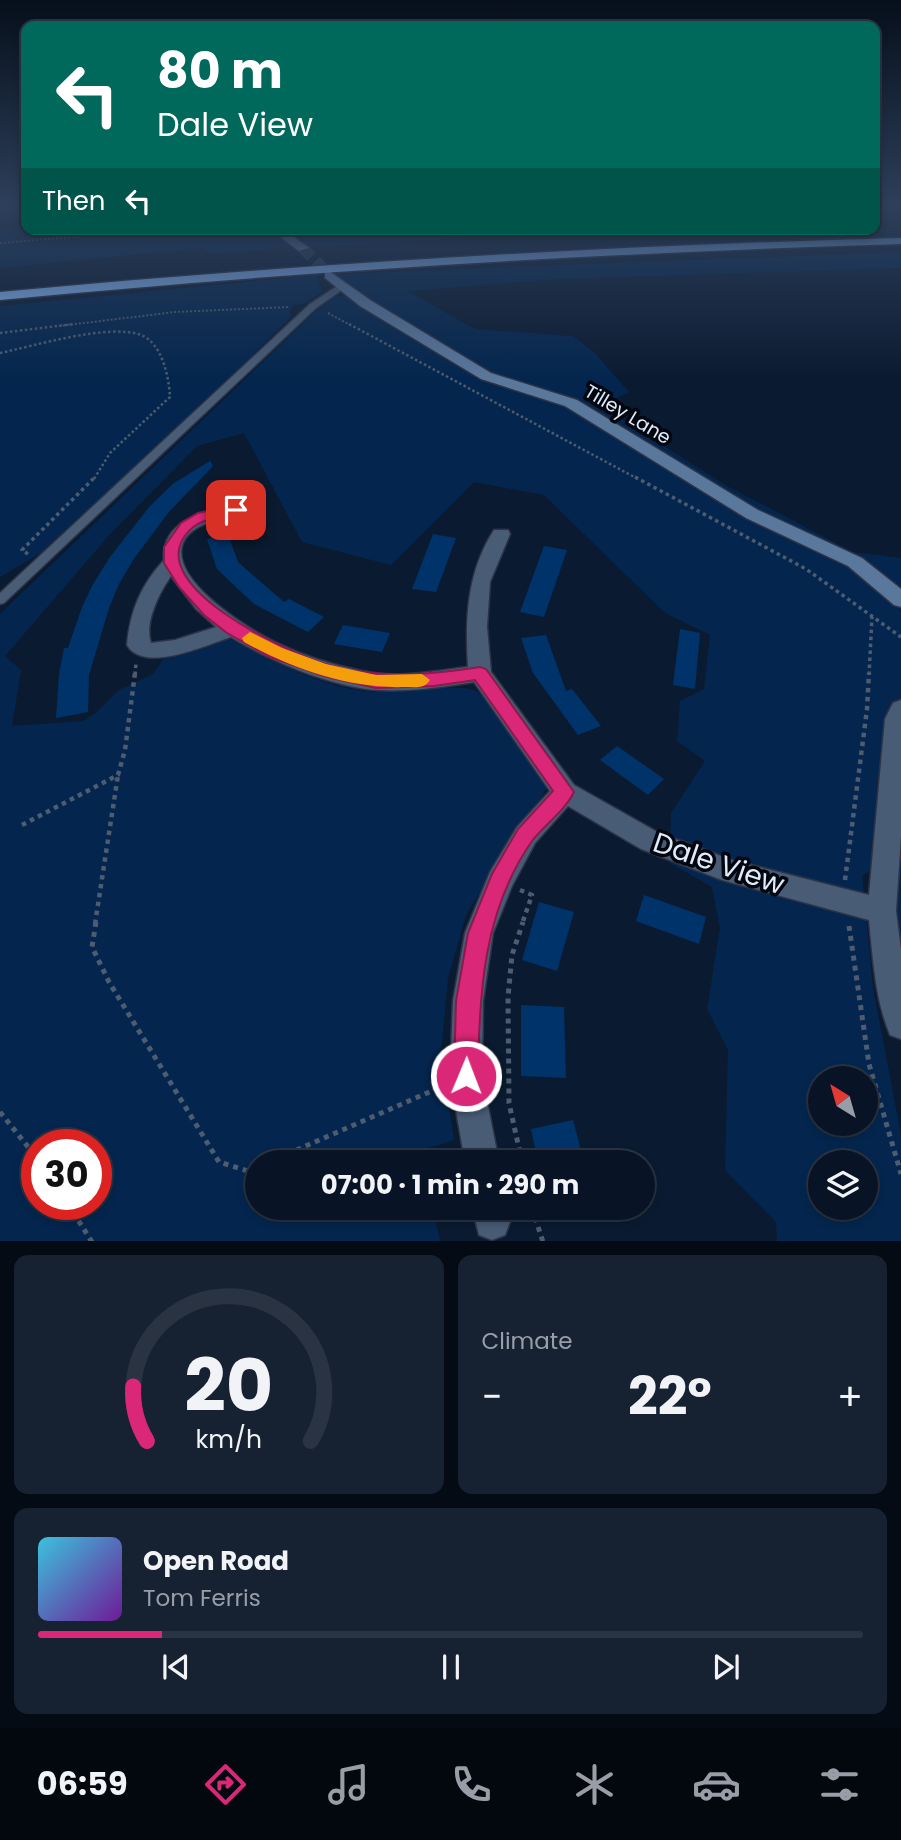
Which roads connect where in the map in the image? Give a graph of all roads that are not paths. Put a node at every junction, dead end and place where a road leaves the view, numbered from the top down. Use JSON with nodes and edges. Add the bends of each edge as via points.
{"nodes":[{"id":1,"x":214,"y":263,"type":"edge"},
{"id":2,"x":392,"y":263,"type":"edge"},
{"id":3,"x":329,"y":275,"type":"tunnel mouth"},
{"id":4,"x":0,"y":283,"type":"edge"},
{"id":5,"x":342,"y":287,"type":"junction"},
{"id":6,"x":0,"y":296,"type":"edge"},
{"id":7,"x":236,"y":510,"type":"dead end"},
{"id":8,"x":501,"y":534,"type":"dead end"},
{"id":9,"x":172,"y":563,"type":"junction"},
{"id":10,"x":0,"y":600,"type":"edge"},
{"id":11,"x":901,"y":600,"type":"edge"},
{"id":12,"x":232,"y":629,"type":"junction"},
{"id":13,"x":480,"y":673,"type":"junction"},
{"id":14,"x":901,"y":709,"type":"edge"},
{"id":15,"x":565,"y":792,"type":"junction"},
{"id":16,"x":881,"y":911,"type":"junction"},
{"id":17,"x":901,"y":1024,"type":"edge"},
{"id":18,"x":480,"y":1150,"type":"edge"}],
"edges":[{"from":1,"to":4,"type":"highway"},
{"from":2,"to":6,"type":"highway"},
{"from":3,"to":5,"type":"street","name":"Tilley Lane"},
{"from":5,"to":10,"type":"lane","via":[[313,306]]},
{"from":5,"to":11,"type":"street","name":"Tilley Lane","via":[[486,376],[571,403],[752,514],[855,562]]},
{"from":7,"to":9,"type":"street","via":[[203,516],[186,526],[172,547]]},
{"from":8,"to":13,"type":"street","name":"Dale View","via":[[480,582],[475,627]]},
{"from":9,"to":12,"type":"street","via":[[209,611]]},
{"from":9,"to":12,"type":"street","via":[[155,580],[139,617],[138,645],[148,651],[176,647]]},
{"from":12,"to":13,"type":"street","via":[[276,653],[376,682]]},
{"from":13,"to":15,"type":"street","name":"Dale View"},
{"from":14,"to":16,"type":"street"},
{"from":15,"to":16,"type":"street","name":"Dale View","via":[[650,841],[732,872]]},
{"from":15,"to":18,"type":"street","via":[[526,835],[500,881],[479,933],[468,1001],[466,1076]]},
{"from":16,"to":17,"type":"street"}]}
